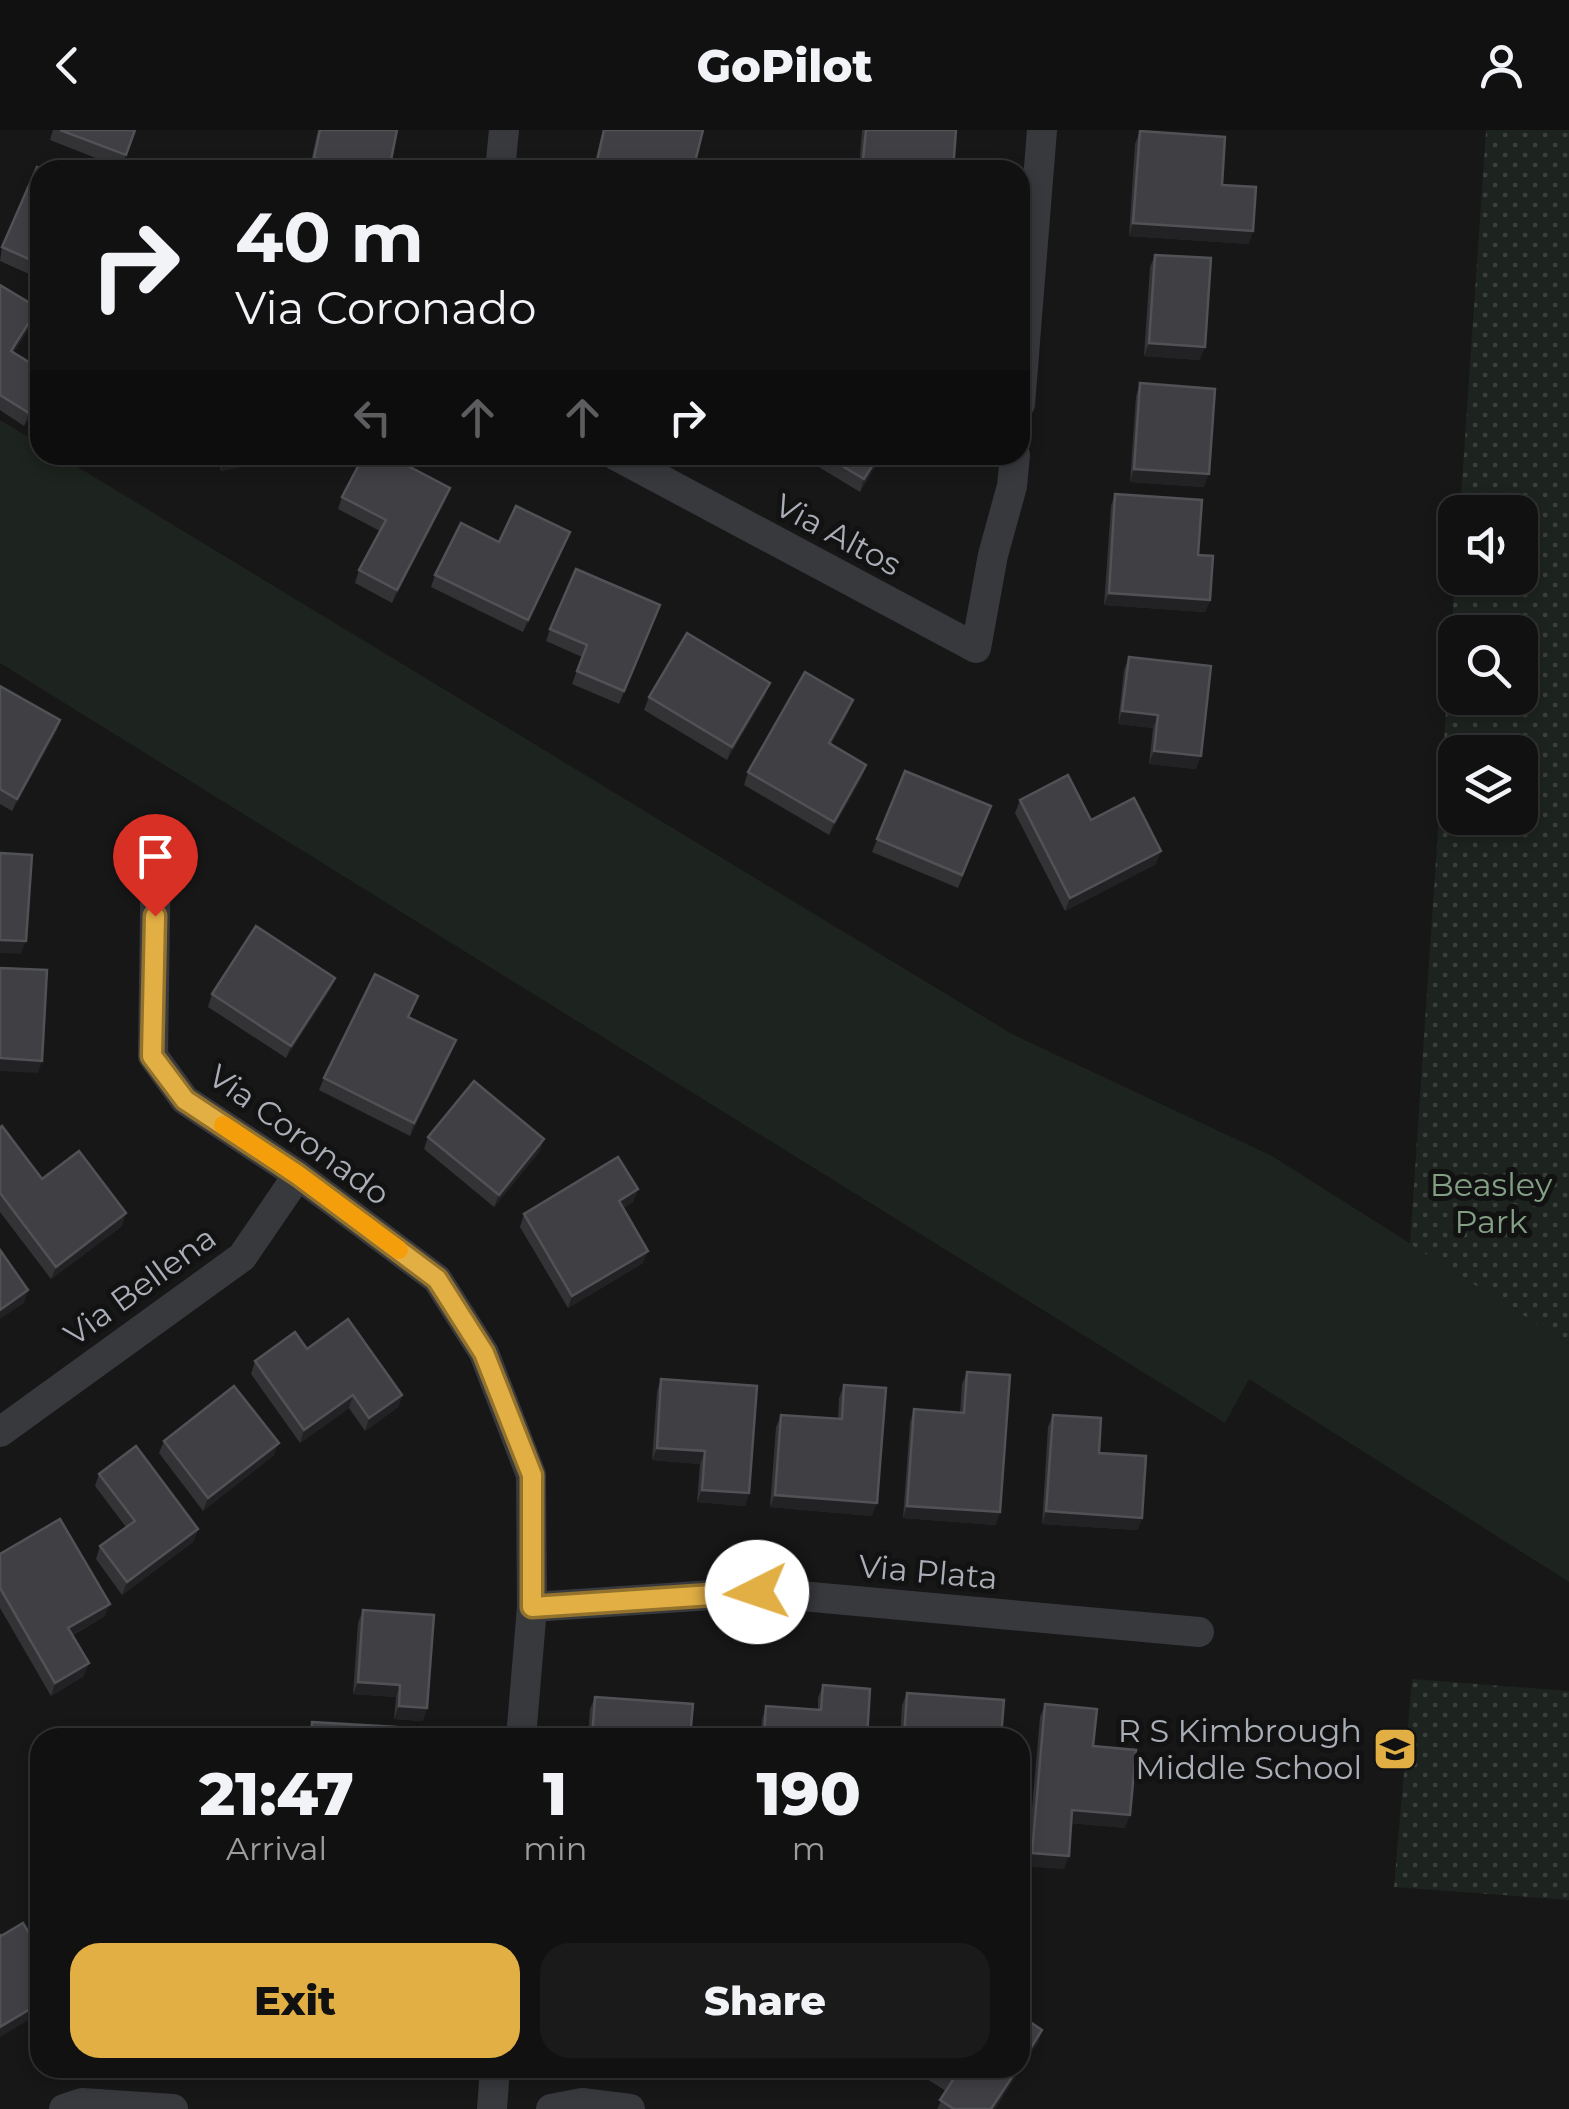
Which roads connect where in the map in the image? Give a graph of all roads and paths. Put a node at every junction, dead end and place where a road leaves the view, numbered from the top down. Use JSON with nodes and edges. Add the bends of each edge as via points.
{"nodes":[{"id":1,"x":504,"y":130,"type":"edge"},
{"id":2,"x":1042,"y":130,"type":"edge"},
{"id":3,"x":501,"y":160,"type":"edge"},
{"id":4,"x":1030,"y":279,"type":"edge"},
{"id":5,"x":634,"y":465,"type":"edge"},
{"id":6,"x":1014,"y":465,"type":"edge"},
{"id":7,"x":156,"y":846,"type":"dead end"},
{"id":8,"x":298,"y":1175,"type":"junction"},
{"id":9,"x":0,"y":1432,"type":"edge"},
{"id":10,"x":532,"y":1607,"type":"junction"},
{"id":11,"x":1199,"y":1632,"type":"dead end"},
{"id":12,"x":522,"y":1728,"type":"edge"},
{"id":13,"x":494,"y":2078,"type":"edge"},
{"id":14,"x":64,"y":2109,"type":"edge"},
{"id":15,"x":172,"y":2109,"type":"edge"},
{"id":16,"x":492,"y":2109,"type":"edge"},
{"id":17,"x":551,"y":2109,"type":"edge"},
{"id":18,"x":630,"y":2109,"type":"edge"}],
"edges":[{"from":1,"to":3,"type":"street"},
{"from":2,"to":4,"type":"street"},
{"from":5,"to":6,"type":"street","name":"Via Altos","via":[[976,648]]},
{"from":7,"to":8,"type":"street","name":"Via Coronado","via":[[152,1056],[185,1100]]},
{"from":8,"to":9,"type":"street","name":"Via Bellena","via":[[242,1257]]},
{"from":8,"to":10,"type":"street","name":"Via Coronado","via":[[437,1279],[484,1353],[532,1475]]},
{"from":10,"to":11,"type":"street","name":"Via Plata","via":[[757,1592]]},
{"from":10,"to":12,"type":"street","name":"Via Coronado"},
{"from":13,"to":16,"type":"street"},
{"from":14,"to":15,"type":"street","via":[[82,2103]]},
{"from":17,"to":18,"type":"street","via":[[582,2103]]}]}
